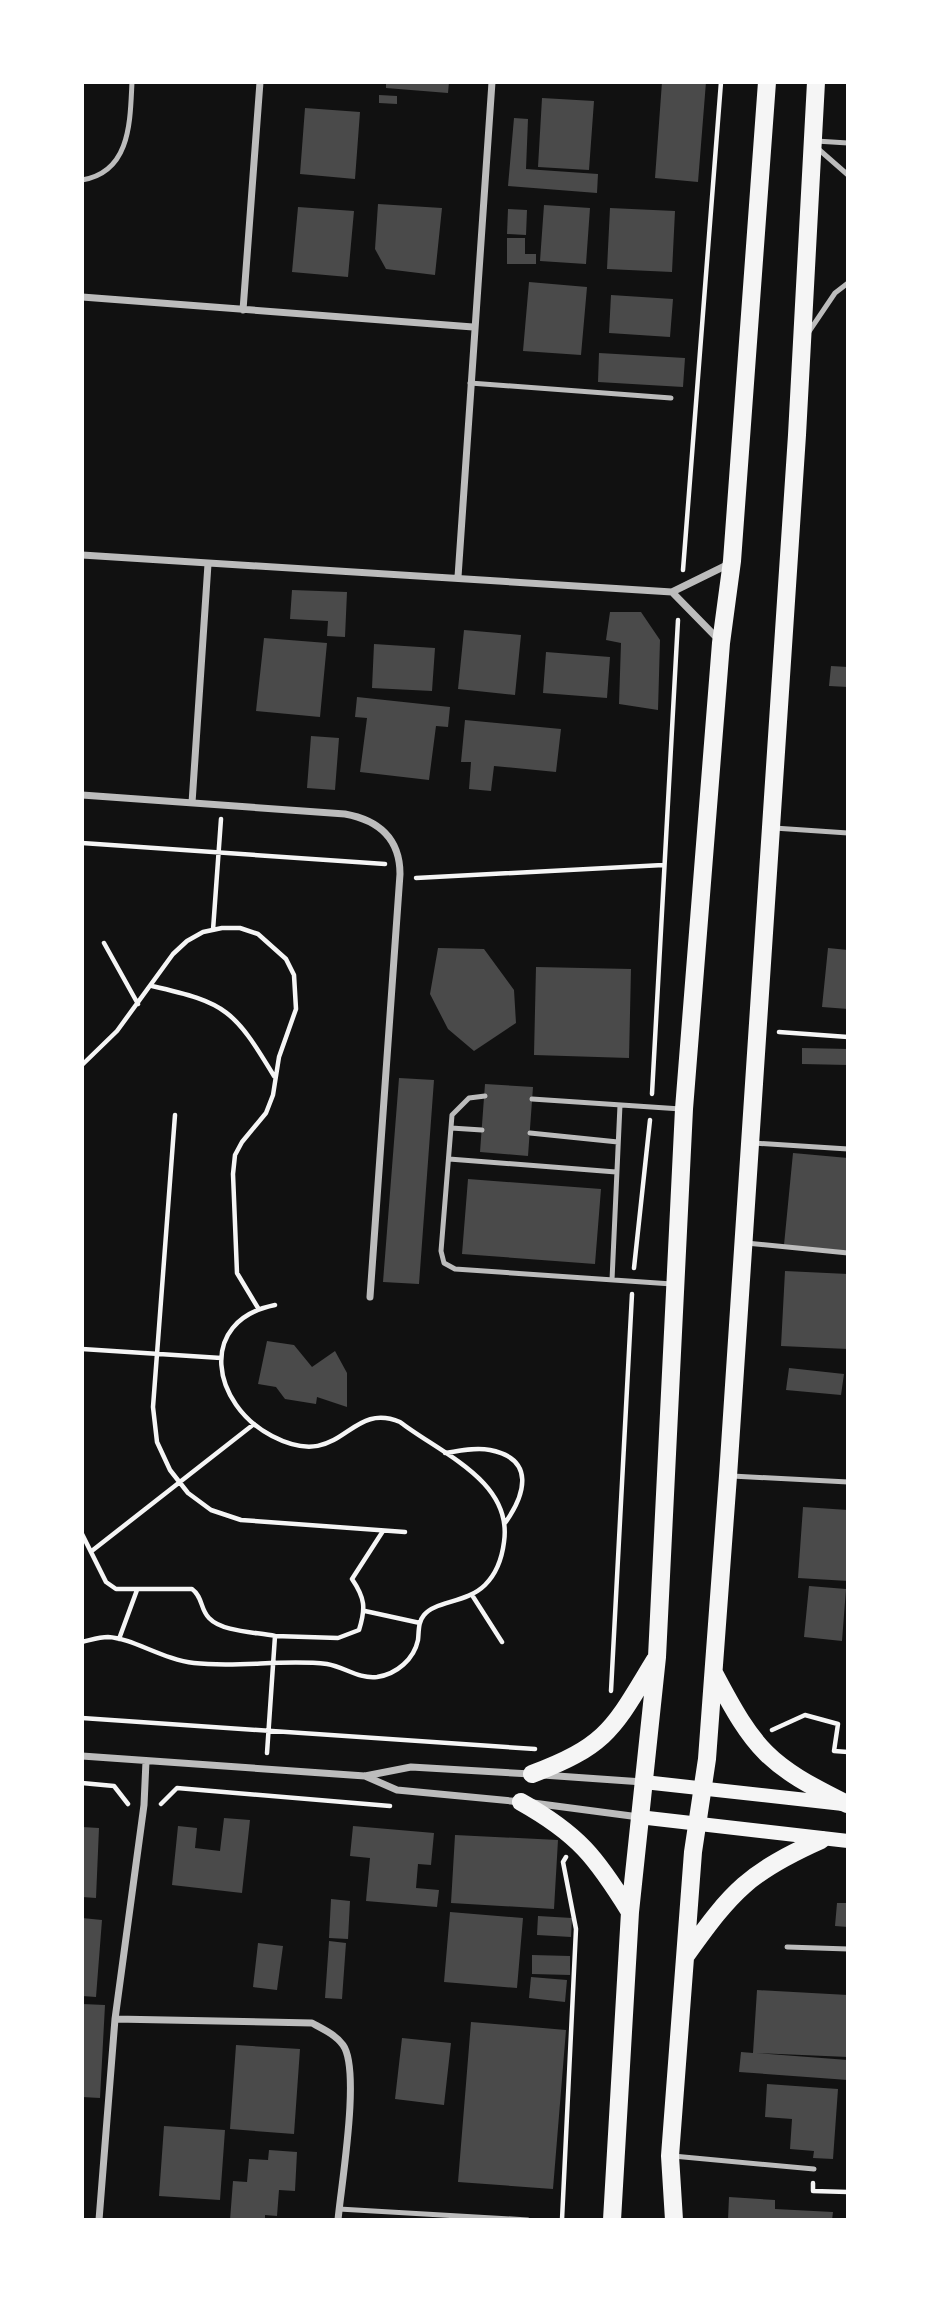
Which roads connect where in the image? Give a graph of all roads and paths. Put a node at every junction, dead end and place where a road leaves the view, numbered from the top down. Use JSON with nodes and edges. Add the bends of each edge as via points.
{"nodes":[{"id":1,"x":132,"y":82,"type":"edge"},
{"id":2,"x":260,"y":82,"type":"edge"},
{"id":3,"x":492,"y":82,"type":"edge"},
{"id":4,"x":721,"y":82,"type":"edge"},
{"id":5,"x":767,"y":82,"type":"edge"},
{"id":6,"x":816,"y":82,"type":"edge"},
{"id":7,"x":812,"y":141,"type":"junction"},
{"id":8,"x":848,"y":143,"type":"edge"},
{"id":9,"x":848,"y":175,"type":"edge"},
{"id":10,"x":82,"y":180,"type":"edge"},
{"id":11,"x":848,"y":282,"type":"edge"},
{"id":12,"x":82,"y":297,"type":"edge"},
{"id":13,"x":243,"y":310,"type":"junction"},
{"id":14,"x":473,"y":327,"type":"junction"},
{"id":15,"x":799,"y":347,"type":"junction"},
{"id":16,"x":470,"y":383,"type":"junction"},
{"id":17,"x":671,"y":398,"type":"dead end"},
{"id":18,"x":82,"y":555,"type":"edge"},
{"id":19,"x":732,"y":561,"type":"junction"},
{"id":20,"x":208,"y":565,"type":"junction"},
{"id":21,"x":458,"y":577,"type":"junction"},
{"id":22,"x":681,"y":589,"type":"junction"},
{"id":23,"x":672,"y":592,"type":"junction"},
{"id":24,"x":680,"y":599,"type":"junction"},
{"id":25,"x":721,"y":643,"type":"junction"},
{"id":26,"x":82,"y":795,"type":"edge"},
{"id":27,"x":192,"y":803,"type":"junction"},
{"id":28,"x":221,"y":805,"type":"junction"},
{"id":29,"x":771,"y":828,"type":"junction"},
{"id":30,"x":848,"y":833,"type":"edge"},
{"id":31,"x":82,"y":843,"type":"edge"},
{"id":32,"x":219,"y":852,"type":"junction"},
{"id":33,"x":400,"y":864,"type":"junction"},
{"id":34,"x":663,"y":865,"type":"junction"},
{"id":35,"x":213,"y":930,"type":"junction"},
{"id":36,"x":104,"y":943,"type":"dead end"},
{"id":37,"x":152,"y":986,"type":"junction"},
{"id":38,"x":138,"y":1003,"type":"junction"},
{"id":39,"x":758,"y":1031,"type":"junction"},
{"id":40,"x":848,"y":1037,"type":"edge"},
{"id":41,"x":82,"y":1065,"type":"edge"},
{"id":42,"x":275,"y":1077,"type":"junction"},
{"id":43,"x":485,"y":1096,"type":"dead end"},
{"id":44,"x":532,"y":1099,"type":"dead end"},
{"id":45,"x":620,"y":1105,"type":"junction"},
{"id":46,"x":652,"y":1107,"type":"junction"},
{"id":47,"x":684,"y":1109,"type":"junction"},
{"id":48,"x":175,"y":1115,"type":"dead end"},
{"id":49,"x":451,"y":1128,"type":"junction"},
{"id":50,"x":482,"y":1130,"type":"dead end"},
{"id":51,"x":530,"y":1133,"type":"dead end"},
{"id":52,"x":618,"y":1142,"type":"junction"},
{"id":53,"x":750,"y":1143,"type":"junction"},
{"id":54,"x":848,"y":1149,"type":"edge"},
{"id":55,"x":449,"y":1159,"type":"junction"},
{"id":56,"x":616,"y":1172,"type":"junction"},
{"id":57,"x":743,"y":1243,"type":"junction"},
{"id":58,"x":848,"y":1253,"type":"edge"},
{"id":59,"x":612,"y":1280,"type":"junction"},
{"id":60,"x":633,"y":1281,"type":"junction"},
{"id":61,"x":676,"y":1284,"type":"junction"},
{"id":62,"x":370,"y":1297,"type":"dead end"},
{"id":63,"x":275,"y":1305,"type":"dead end"},
{"id":64,"x":258,"y":1308,"type":"junction"},
{"id":65,"x":82,"y":1349,"type":"edge"},
{"id":66,"x":221,"y":1358,"type":"junction"},
{"id":67,"x":254,"y":1424,"type":"junction"},
{"id":68,"x":444,"y":1453,"type":"junction"},
{"id":69,"x":728,"y":1476,"type":"junction"},
{"id":70,"x":848,"y":1482,"type":"edge"},
{"id":71,"x":179,"y":1483,"type":"junction"},
{"id":72,"x":504,"y":1523,"type":"junction"},
{"id":73,"x":383,"y":1531,"type":"junction"},
{"id":74,"x":405,"y":1532,"type":"dead end"},
{"id":75,"x":82,"y":1534,"type":"edge"},
{"id":76,"x":93,"y":1549,"type":"junction"},
{"id":77,"x":137,"y":1590,"type":"junction"},
{"id":78,"x":472,"y":1595,"type":"junction"},
{"id":79,"x":365,"y":1611,"type":"junction"},
{"id":80,"x":420,"y":1623,"type":"junction"},
{"id":81,"x":275,"y":1636,"type":"junction"},
{"id":82,"x":119,"y":1639,"type":"junction"},
{"id":83,"x":82,"y":1642,"type":"edge"},
{"id":84,"x":502,"y":1642,"type":"dead end"},
{"id":85,"x":657,"y":1657,"type":"junction"},
{"id":86,"x":273,"y":1663,"type":"junction"},
{"id":87,"x":714,"y":1673,"type":"junction"},
{"id":88,"x":611,"y":1704,"type":"dead end"},
{"id":89,"x":82,"y":1718,"type":"edge"},
{"id":90,"x":268,"y":1730,"type":"junction"},
{"id":91,"x":752,"y":1739,"type":"junction"},
{"id":92,"x":542,"y":1750,"type":"dead end"},
{"id":93,"x":848,"y":1752,"type":"edge"},
{"id":94,"x":82,"y":1756,"type":"edge"},
{"id":95,"x":146,"y":1761,"type":"junction"},
{"id":96,"x":265,"y":1769,"type":"junction"},
{"id":97,"x":532,"y":1774,"type":"junction"},
{"id":98,"x":365,"y":1776,"type":"junction"},
{"id":99,"x":644,"y":1782,"type":"junction"},
{"id":100,"x":82,"y":1783,"type":"edge"},
{"id":101,"x":703,"y":1790,"type":"junction"},
{"id":102,"x":522,"y":1802,"type":"junction"},
{"id":103,"x":127,"y":1804,"type":"dead end"},
{"id":104,"x":847,"y":1804,"type":"edge"},
{"id":105,"x":160,"y":1805,"type":"dead end"},
{"id":106,"x":392,"y":1806,"type":"dead end"},
{"id":107,"x":639,"y":1817,"type":"junction"},
{"id":108,"x":698,"y":1825,"type":"junction"},
{"id":109,"x":578,"y":1839,"type":"junction"},
{"id":110,"x":821,"y":1840,"type":"junction"},
{"id":111,"x":848,"y":1841,"type":"edge"},
{"id":112,"x":560,"y":1849,"type":"dead end"},
{"id":113,"x":563,"y":1862,"type":"junction"},
{"id":114,"x":630,"y":1912,"type":"junction"},
{"id":115,"x":787,"y":1947,"type":"dead end"},
{"id":116,"x":848,"y":1949,"type":"edge"},
{"id":117,"x":687,"y":1954,"type":"junction"},
{"id":118,"x":115,"y":2019,"type":"junction"},
{"id":119,"x":670,"y":2156,"type":"junction"},
{"id":120,"x":814,"y":2169,"type":"joint"},
{"id":121,"x":848,"y":2192,"type":"edge"},
{"id":122,"x":339,"y":2209,"type":"junction"},
{"id":123,"x":99,"y":2220,"type":"edge"},
{"id":124,"x":338,"y":2220,"type":"edge"},
{"id":125,"x":528,"y":2220,"type":"edge"},
{"id":126,"x":562,"y":2220,"type":"edge"},
{"id":127,"x":612,"y":2220,"type":"edge"},
{"id":128,"x":674,"y":2220,"type":"edge"}],
"edges":[{"from":1,"to":10,"type":"lane","via":[[130,123],[122,151],[102,173]]},
{"from":2,"to":13,"type":"street"},
{"from":3,"to":14,"type":"street"},
{"from":4,"to":22,"type":"path"},
{"from":5,"to":19,"type":"main road"},
{"from":6,"to":7,"type":"main road"},
{"from":7,"to":8,"type":"lane"},
{"from":7,"to":9,"type":"lane"},
{"from":7,"to":15,"type":"main road"},
{"from":11,"to":15,"type":"lane","via":[[835,293]]},
{"from":12,"to":13,"type":"street"},
{"from":13,"to":14,"type":"street"},
{"from":14,"to":16,"type":"street"},
{"from":15,"to":29,"type":"main road"},
{"from":16,"to":17,"type":"lane"},
{"from":16,"to":21,"type":"street"},
{"from":18,"to":20,"type":"street"},
{"from":19,"to":22,"type":"street"},
{"from":19,"to":25,"type":"main road"},
{"from":20,"to":21,"type":"street"},
{"from":20,"to":27,"type":"street"},
{"from":21,"to":23,"type":"street"},
{"from":22,"to":23,"type":"street"},
{"from":23,"to":24,"type":"street"},
{"from":24,"to":25,"type":"street"},
{"from":24,"to":34,"type":"path"},
{"from":25,"to":47,"type":"main road"},
{"from":26,"to":27,"type":"street"},
{"from":27,"to":28,"type":"street"},
{"from":28,"to":32,"type":"path"},
{"from":28,"to":33,"type":"street","via":[[363,817],[389,835]]},
{"from":29,"to":30,"type":"lane"},
{"from":29,"to":39,"type":"main road"},
{"from":31,"to":32,"type":"path"},
{"from":32,"to":33,"type":"path"},
{"from":32,"to":35,"type":"path"},
{"from":33,"to":34,"type":"path","via":[[417,878]]},
{"from":33,"to":62,"type":"street"},
{"from":34,"to":46,"type":"path"},
{"from":35,"to":37,"type":"path","via":[[187,941]]},
{"from":35,"to":42,"type":"path","via":[[240,928],[258,934],[286,959],[294,975],[296,1009]]},
{"from":36,"to":38,"type":"path"},
{"from":37,"to":38,"type":"path"},
{"from":37,"to":42,"type":"path","via":[[220,1006],[247,1031]]},
{"from":38,"to":41,"type":"path"},
{"from":39,"to":40,"type":"path"},
{"from":39,"to":53,"type":"main road"},
{"from":42,"to":64,"type":"path","via":[[266,1113],[242,1142],[233,1174],[237,1273]]},
{"from":43,"to":49,"type":"lane","via":[[469,1098],[456,1107]]},
{"from":44,"to":45,"type":"lane"},
{"from":45,"to":46,"type":"lane"},
{"from":45,"to":52,"type":"lane"},
{"from":46,"to":47,"type":"lane"},
{"from":46,"to":60,"type":"path"},
{"from":47,"to":61,"type":"main road"},
{"from":48,"to":71,"type":"path","via":[[153,1407],[157,1442]]},
{"from":49,"to":50,"type":"lane"},
{"from":49,"to":55,"type":"lane"},
{"from":51,"to":52,"type":"lane"},
{"from":52,"to":56,"type":"lane"},
{"from":53,"to":54,"type":"lane"},
{"from":53,"to":57,"type":"main road"},
{"from":55,"to":56,"type":"lane"},
{"from":55,"to":59,"type":"lane","via":[[441,1251],[449,1267]]},
{"from":56,"to":59,"type":"lane"},
{"from":57,"to":58,"type":"lane"},
{"from":57,"to":69,"type":"main road"},
{"from":59,"to":60,"type":"lane"},
{"from":60,"to":61,"type":"lane"},
{"from":60,"to":88,"type":"path"},
{"from":61,"to":85,"type":"main road"},
{"from":63,"to":64,"type":"path"},
{"from":64,"to":66,"type":"path","via":[[237,1322]]},
{"from":65,"to":66,"type":"path"},
{"from":66,"to":67,"type":"path","via":[[226,1390]]},
{"from":67,"to":68,"type":"path","via":[[286,1442],[322,1446],[366,1419],[389,1417]]},
{"from":67,"to":71,"type":"path"},
{"from":68,"to":72,"type":"path","via":[[488,1487]]},
{"from":68,"to":72,"type":"path","via":[[487,1449],[513,1461],[521,1471],[522,1498]]},
{"from":69,"to":70,"type":"lane"},
{"from":69,"to":87,"type":"main road"},
{"from":71,"to":73,"type":"path","via":[[211,1510],[241,1520]]},
{"from":71,"to":76,"type":"path"},
{"from":72,"to":78,"type":"path","via":[[499,1563]]},
{"from":73,"to":74,"type":"path"},
{"from":73,"to":79,"type":"path","via":[[352,1578],[363,1595]]},
{"from":75,"to":76,"type":"path"},
{"from":76,"to":77,"type":"path","via":[[106,1582],[116,1589]]},
{"from":77,"to":81,"type":"path","via":[[192,1589],[200,1595],[207,1617],[218,1624]]},
{"from":77,"to":82,"type":"path"},
{"from":78,"to":80,"type":"path","via":[[430,1609]]},
{"from":78,"to":84,"type":"path"},
{"from":79,"to":80,"type":"path"},
{"from":79,"to":81,"type":"path","via":[[359,1630],[338,1638]]},
{"from":80,"to":86,"type":"path","via":[[413,1654],[388,1674],[363,1677],[327,1664]]},
{"from":81,"to":86,"type":"path"},
{"from":82,"to":83,"type":"path"},
{"from":82,"to":86,"type":"path","via":[[153,1654],[192,1663]]},
{"from":85,"to":97,"type":"main road","via":[[607,1734],[571,1760]]},
{"from":85,"to":99,"type":"main road"},
{"from":86,"to":90,"type":"path"},
{"from":87,"to":91,"type":"main road"},
{"from":87,"to":101,"type":"main road"},
{"from":89,"to":90,"type":"path"},
{"from":90,"to":92,"type":"path"},
{"from":90,"to":96,"type":"path"},
{"from":91,"to":93,"type":"path","via":[[805,1716],[838,1724],[834,1751]]},
{"from":91,"to":104,"type":"main road","via":[[784,1771]]},
{"from":94,"to":95,"type":"street"},
{"from":95,"to":96,"type":"street"},
{"from":95,"to":118,"type":"street"},
{"from":96,"to":98,"type":"street"},
{"from":97,"to":98,"type":"street","via":[[411,1767]]},
{"from":97,"to":99,"type":"street"},
{"from":98,"to":102,"type":"street","via":[[397,1790]]},
{"from":99,"to":101,"type":"main road"},
{"from":99,"to":107,"type":"main road"},
{"from":100,"to":103,"type":"path","via":[[114,1786]]},
{"from":101,"to":104,"type":"main road"},
{"from":101,"to":108,"type":"main road"},
{"from":102,"to":107,"type":"street"},
{"from":102,"to":109,"type":"main road"},
{"from":105,"to":106,"type":"path","via":[[177,1788]]},
{"from":107,"to":108,"type":"main road"},
{"from":107,"to":114,"type":"main road"},
{"from":108,"to":110,"type":"main road"},
{"from":108,"to":117,"type":"main road"},
{"from":109,"to":113,"type":"path"},
{"from":109,"to":114,"type":"main road"},
{"from":110,"to":111,"type":"main road"},
{"from":110,"to":117,"type":"main road","via":[[752,1876],[723,1904]]},
{"from":112,"to":113,"type":"path"},
{"from":113,"to":126,"type":"path","via":[[576,1929]]},
{"from":114,"to":127,"type":"main road"},
{"from":115,"to":116,"type":"lane"},
{"from":117,"to":119,"type":"main road"},
{"from":118,"to":122,"type":"street","via":[[313,2023],[329,2032],[343,2045],[350,2074]]},
{"from":118,"to":123,"type":"street"},
{"from":119,"to":120,"type":"lane"},
{"from":119,"to":128,"type":"main road"},
{"from":120,"to":121,"type":"path","via":[[813,2190]]},
{"from":122,"to":124,"type":"street"},
{"from":122,"to":125,"type":"lane"}]}
